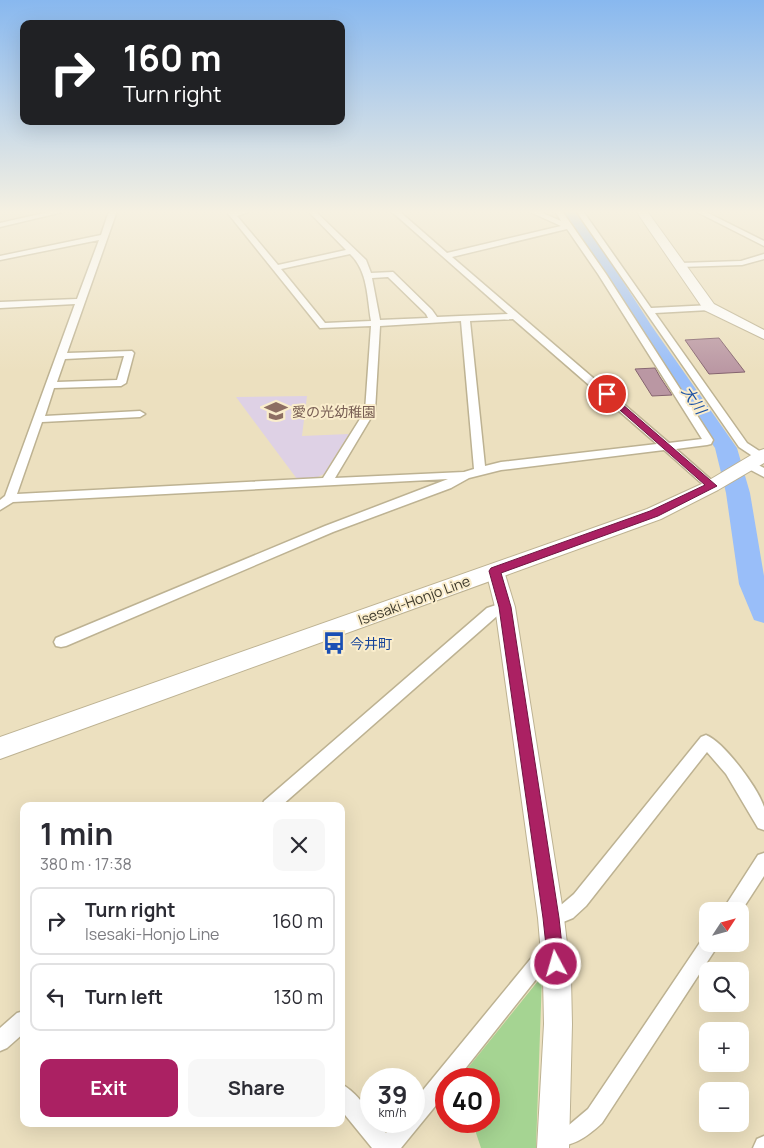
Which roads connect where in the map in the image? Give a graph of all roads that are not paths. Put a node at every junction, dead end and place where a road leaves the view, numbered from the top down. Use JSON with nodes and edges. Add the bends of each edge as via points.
{"nodes":[{"id":1,"x":94,"y":265,"type":"edge"},
{"id":2,"x":273,"y":265,"type":"edge"},
{"id":3,"x":291,"y":265,"type":"edge"},
{"id":4,"x":364,"y":265,"type":"edge"},
{"id":5,"x":455,"y":265,"type":"edge"},
{"id":6,"x":594,"y":265,"type":"edge"},
{"id":7,"x":617,"y":265,"type":"edge"},
{"id":8,"x":680,"y":265,"type":"joint"},
{"id":9,"x":693,"y":265,"type":"edge"},
{"id":10,"x":276,"y":268,"type":"junction"},
{"id":11,"x":368,"y":276,"type":"junction"},
{"id":12,"x":81,"y":301,"type":"junction"},
{"id":13,"x":0,"y":305,"type":"edge"},
{"id":14,"x":709,"y":307,"type":"junction"},
{"id":15,"x":649,"y":311,"type":"junction"},
{"id":16,"x":516,"y":316,"type":"junction"},
{"id":17,"x":434,"y":320,"type":"junction"},
{"id":18,"x":465,"y":320,"type":"junction"},
{"id":19,"x":376,"y":323,"type":"junction"},
{"id":20,"x":764,"y":335,"type":"edge"},
{"id":21,"x":62,"y":356,"type":"junction"},
{"id":22,"x":51,"y":385,"type":"junction"},
{"id":23,"x":140,"y":414,"type":"dead end"},
{"id":24,"x":39,"y":418,"type":"junction"},
{"id":25,"x":668,"y":446,"type":"junction"},
{"id":26,"x":757,"y":463,"type":"edge"},
{"id":27,"x":480,"y":471,"type":"junction"},
{"id":28,"x":465,"y":475,"type":"junction"},
{"id":29,"x":327,"y":481,"type":"junction"},
{"id":30,"x":718,"y":483,"type":"junction"},
{"id":31,"x":10,"y":498,"type":"junction"},
{"id":32,"x":0,"y":506,"type":"edge"},
{"id":33,"x":495,"y":571,"type":"junction"},
{"id":34,"x":505,"y":607,"type":"junction"},
{"id":35,"x":61,"y":642,"type":"dead end"},
{"id":36,"x":0,"y":748,"type":"edge"},
{"id":37,"x":275,"y":802,"type":"edge"},
{"id":38,"x":764,"y":822,"type":"edge"},
{"id":39,"x":764,"y":861,"type":"edge"},
{"id":40,"x":736,"y":902,"type":"edge"},
{"id":41,"x":551,"y":918,"type":"junction"},
{"id":42,"x":554,"y":949,"type":"junction"},
{"id":43,"x":704,"y":952,"type":"edge"},
{"id":44,"x":20,"y":1023,"type":"edge"},
{"id":45,"x":0,"y":1040,"type":"edge"},
{"id":46,"x":345,"y":1099,"type":"edge"},
{"id":47,"x":425,"y":1103,"type":"edge"},
{"id":48,"x":400,"y":1133,"type":"edge"},
{"id":49,"x":554,"y":1144,"type":"edge"},
{"id":50,"x":387,"y":1148,"type":"edge"}],
"edges":[{"from":1,"to":12,"type":"street"},
{"from":2,"to":10,"type":"street"},
{"from":3,"to":10,"type":"street"},
{"from":4,"to":11,"type":"street"},
{"from":5,"to":16,"type":"street"},
{"from":6,"to":25,"type":"street","via":[[708,440]]},
{"from":7,"to":15,"type":"street"},
{"from":8,"to":9,"type":"street"},
{"from":8,"to":14,"type":"street"},
{"from":10,"to":19,"type":"street","via":[[324,326]]},
{"from":11,"to":17,"type":"street","via":[[390,274]]},
{"from":11,"to":19,"type":"street"},
{"from":12,"to":13,"type":"street"},
{"from":12,"to":21,"type":"street"},
{"from":14,"to":15,"type":"street"},
{"from":14,"to":20,"type":"street"},
{"from":15,"to":26,"type":"street"},
{"from":16,"to":18,"type":"street"},
{"from":16,"to":25,"type":"street"},
{"from":17,"to":18,"type":"street"},
{"from":17,"to":19,"type":"street"},
{"from":18,"to":27,"type":"street"},
{"from":19,"to":29,"type":"street","via":[[370,411]]},
{"from":21,"to":22,"type":"street"},
{"from":21,"to":22,"type":"street","via":[[129,353],[121,383]]},
{"from":22,"to":24,"type":"street"},
{"from":23,"to":24,"type":"street"},
{"from":24,"to":31,"type":"street"},
{"from":25,"to":27,"type":"street"},
{"from":25,"to":30,"type":"street"},
{"from":26,"to":30,"type":"main road","name":"Isesaki-Honjo Line"},
{"from":27,"to":28,"type":"street"},
{"from":28,"to":29,"type":"street"},
{"from":28,"to":35,"type":"street"},
{"from":29,"to":31,"type":"street"},
{"from":30,"to":33,"type":"main road","name":"Isesaki-Honjo Line","via":[[654,514]]},
{"from":31,"to":32,"type":"street"},
{"from":33,"to":34,"type":"street"},
{"from":33,"to":36,"type":"main road","name":"Isesaki-Honjo Line"},
{"from":34,"to":37,"type":"street","via":[[492,612]]},
{"from":34,"to":41,"type":"street"},
{"from":38,"to":41,"type":"street","via":[[726,762],[706,742],[580,900],[567,912]]},
{"from":39,"to":40,"type":"street"},
{"from":41,"to":42,"type":"street"},
{"from":42,"to":47,"type":"street","via":[[539,962]]},
{"from":42,"to":49,"type":"street","via":[[558,978]]},
{"from":43,"to":49,"type":"street","via":[[595,1116],[575,1134]]},
{"from":44,"to":45,"type":"street"},
{"from":46,"to":50,"type":"street"},
{"from":48,"to":50,"type":"street"}]}
